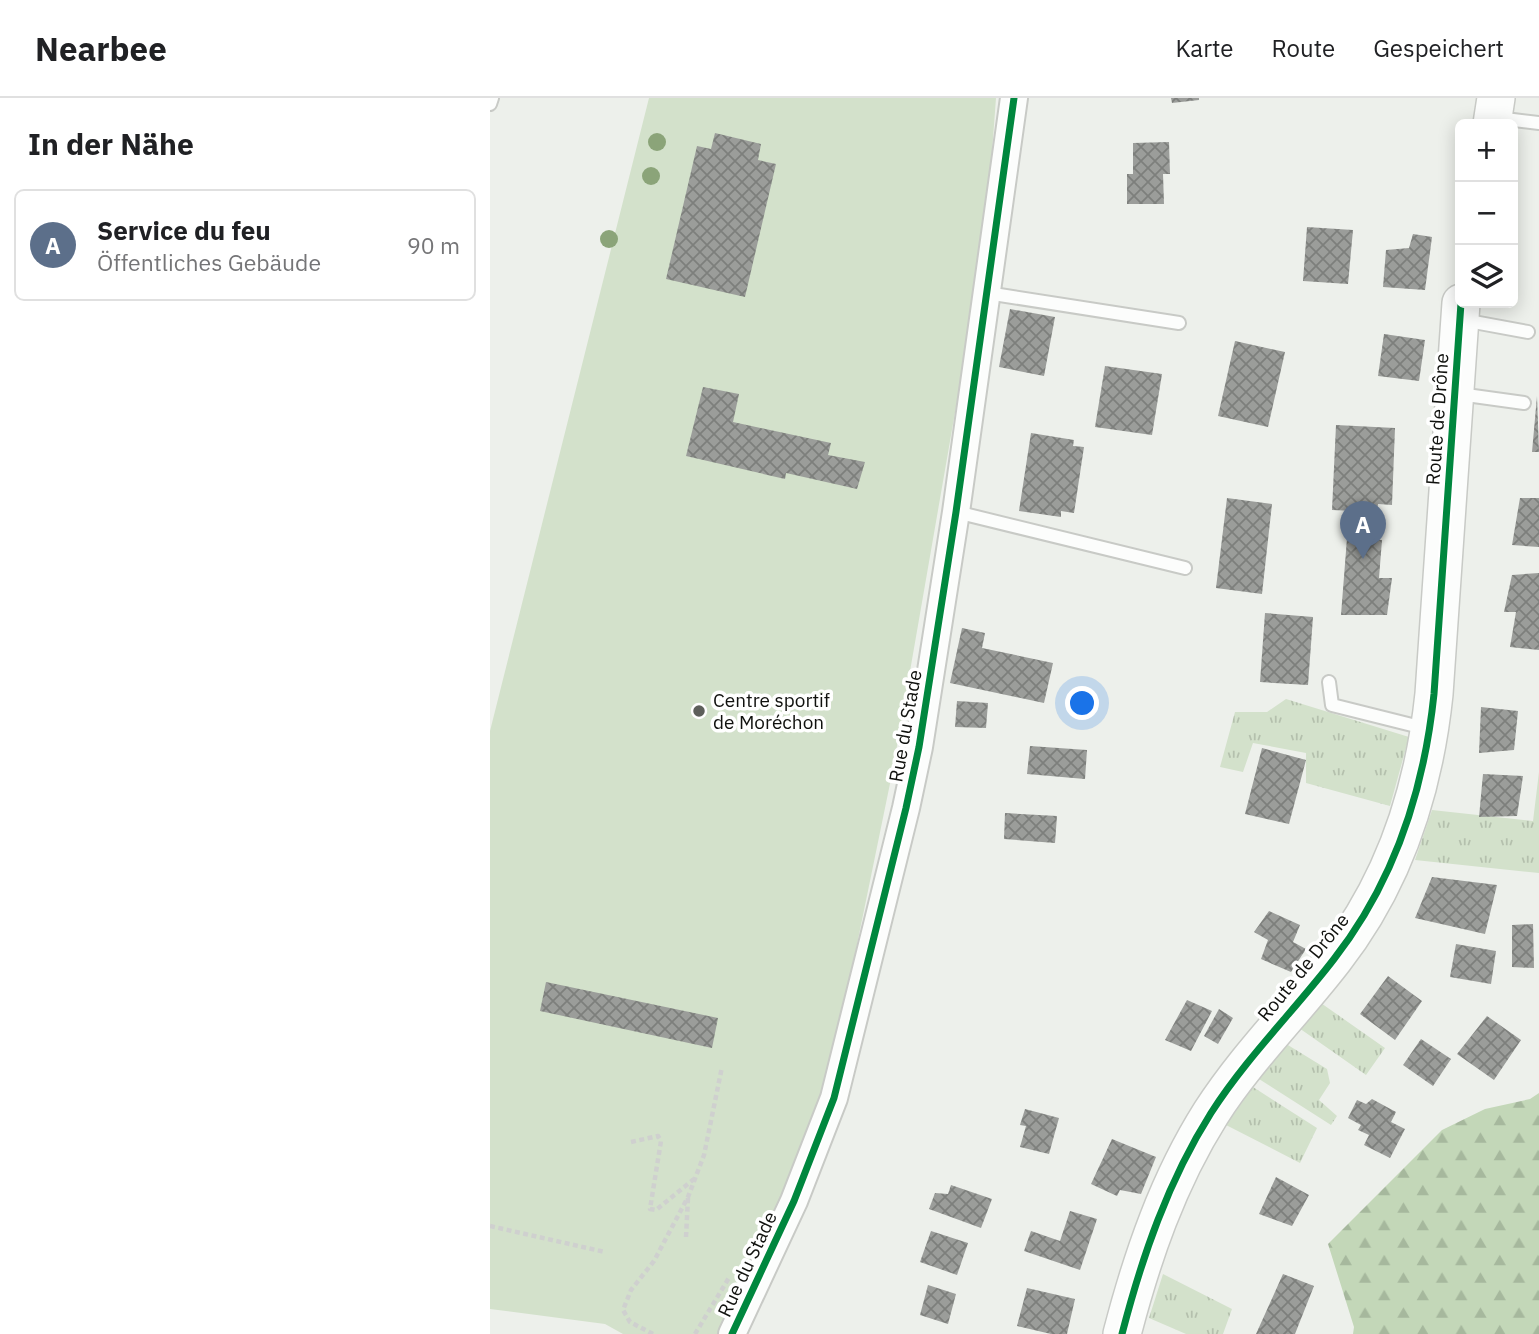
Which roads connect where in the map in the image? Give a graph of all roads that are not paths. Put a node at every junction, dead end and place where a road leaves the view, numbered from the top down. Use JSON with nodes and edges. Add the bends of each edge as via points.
{"nodes":[{"id":1,"x":492,"y":98,"type":"edge"},
{"id":2,"x":1014,"y":98,"type":"edge"},
{"id":3,"x":490,"y":104,"type":"edge"},
{"id":4,"x":1494,"y":113,"type":"edge"},
{"id":5,"x":1539,"y":122,"type":"edge"},
{"id":6,"x":988,"y":293,"type":"junction"},
{"id":7,"x":1461,"y":311,"type":"edge"},
{"id":8,"x":1180,"y":323,"type":"dead end"},
{"id":9,"x":1528,"y":332,"type":"dead end"},
{"id":10,"x":1454,"y":394,"type":"junction"},
{"id":11,"x":1524,"y":403,"type":"dead end"},
{"id":12,"x":956,"y":512,"type":"junction"},
{"id":13,"x":1185,"y":568,"type":"dead end"},
{"id":14,"x":1329,"y":682,"type":"dead end"},
{"id":15,"x":1431,"y":730,"type":"junction"},
{"id":16,"x":732,"y":1334,"type":"edge"},
{"id":17,"x":1122,"y":1334,"type":"edge"}],
"edges":[{"from":1,"to":3,"type":"lane"},
{"from":2,"to":6,"type":"street","name":"Rue du Stade"},
{"from":4,"to":5,"type":"lane"},
{"from":6,"to":8,"type":"lane"},
{"from":6,"to":12,"type":"street","name":"Rue du Stade"},
{"from":7,"to":9,"type":"lane"},
{"from":7,"to":10,"type":"street","name":"Route de Drône"},
{"from":10,"to":11,"type":"lane"},
{"from":10,"to":15,"type":"street","name":"Route de Drône"},
{"from":12,"to":13,"type":"lane"},
{"from":12,"to":16,"type":"street","name":"Rue du Stade","via":[[919,747],[845,1064],[813,1156]]},
{"from":14,"to":15,"type":"lane","via":[[1332,705]]},
{"from":15,"to":17,"type":"street","name":"Route de Drône","via":[[1409,819],[1382,883],[1351,937],[1251,1058],[1197,1138],[1156,1224]]}]}
